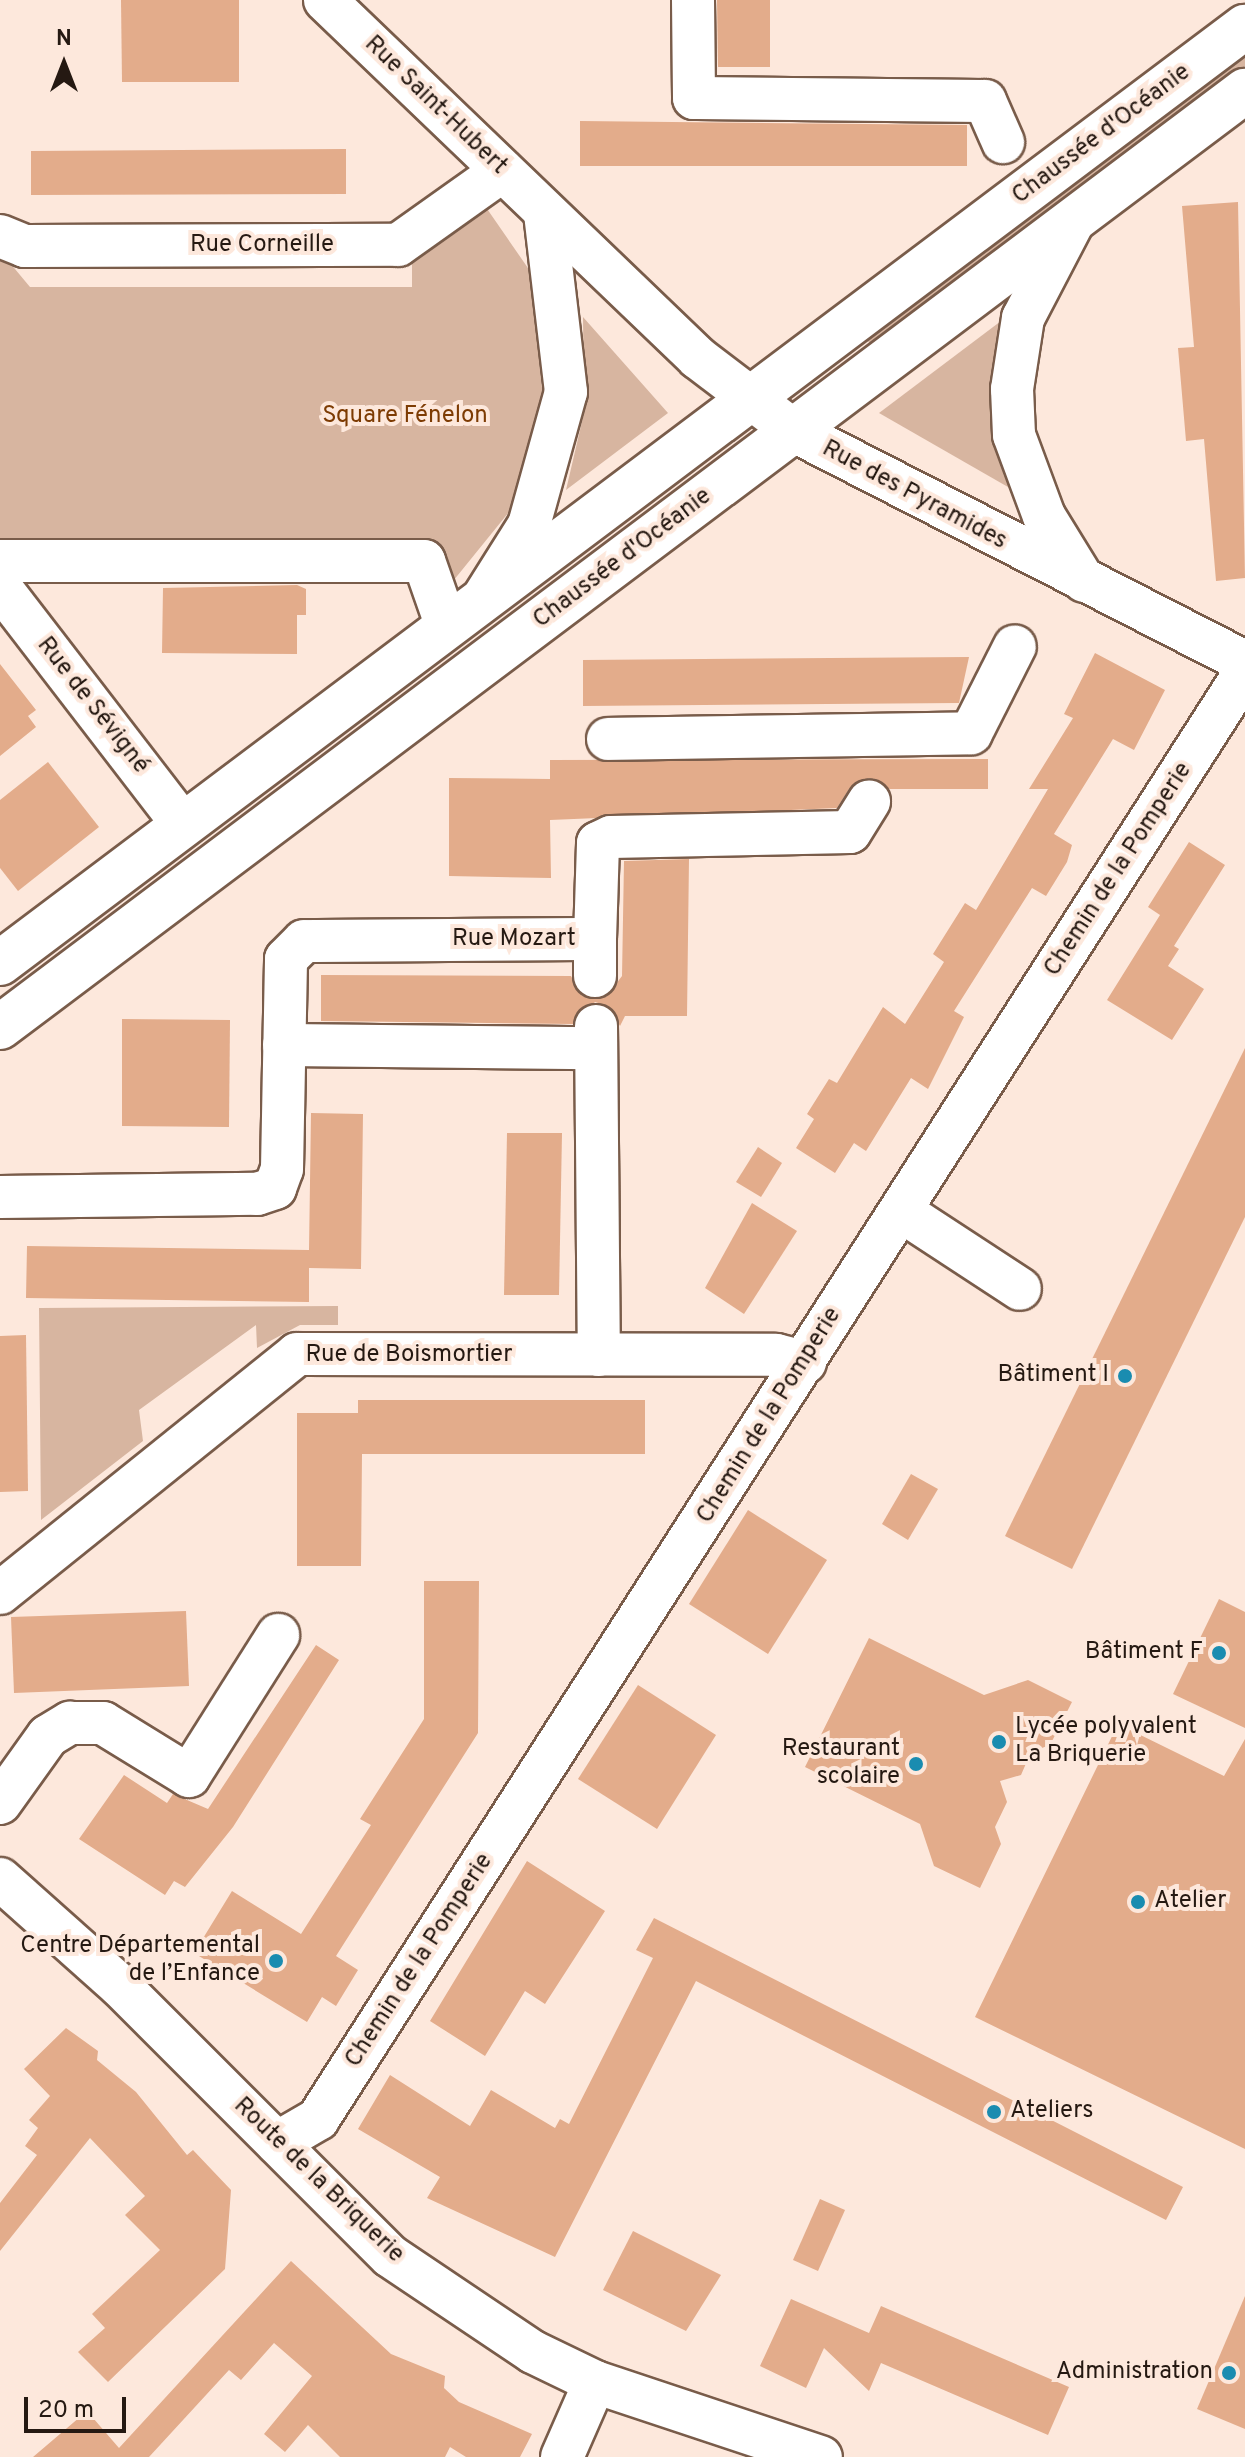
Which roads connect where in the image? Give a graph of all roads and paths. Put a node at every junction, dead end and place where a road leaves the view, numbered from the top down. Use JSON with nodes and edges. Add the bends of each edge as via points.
{"nodes":[{"id":1,"x":325,"y":0,"type":"edge"},
{"id":2,"x":693,"y":0,"type":"edge"},
{"id":3,"x":1245,"y":27,"type":"edge"},
{"id":4,"x":1245,"y":91,"type":"edge"},
{"id":5,"x":1003,"y":142,"type":"dead end"},
{"id":6,"x":502,"y":171,"type":"junction"},
{"id":7,"x":545,"y":212,"type":"junction"},
{"id":8,"x":1076,"y":219,"type":"junction"},
{"id":9,"x":0,"y":236,"type":"edge"},
{"id":10,"x":751,"y":399,"type":"junction"},
{"id":11,"x":794,"y":431,"type":"junction"},
{"id":12,"x":0,"y":561,"type":"edge"},
{"id":13,"x":1084,"y":581,"type":"junction"},
{"id":14,"x":0,"y":587,"type":"edge"},
{"id":15,"x":464,"y":615,"type":"junction"},
{"id":16,"x":1015,"y":646,"type":"dead end"},
{"id":17,"x":1245,"y":662,"type":"edge"},
{"id":18,"x":1245,"y":672,"type":"edge"},
{"id":19,"x":608,"y":739,"type":"dead end"},
{"id":20,"x":869,"y":802,"type":"dead end"},
{"id":21,"x":183,"y":825,"type":"junction"},
{"id":22,"x":0,"y":963,"type":"edge"},
{"id":23,"x":0,"y":1027,"type":"edge"},
{"id":24,"x":284,"y":1045,"type":"junction"},
{"id":25,"x":0,"y":1197,"type":"edge"},
{"id":26,"x":901,"y":1211,"type":"junction"},
{"id":27,"x":1020,"y":1289,"type":"dead end"},
{"id":28,"x":599,"y":1355,"type":"junction"},
{"id":29,"x":805,"y":1362,"type":"junction"},
{"id":30,"x":0,"y":1593,"type":"edge"},
{"id":31,"x":278,"y":1635,"type":"dead end"},
{"id":32,"x":0,"y":1803,"type":"edge"},
{"id":33,"x":0,"y":1879,"type":"edge"},
{"id":34,"x":277,"y":2143,"type":"junction"},
{"id":35,"x":595,"y":2382,"type":"junction"},
{"id":36,"x":562,"y":2457,"type":"edge"},
{"id":37,"x":821,"y":2457,"type":"edge"}],
"edges":[{"from":1,"to":6,"type":"street","name":"Rue Saint-Hubert"},
{"from":2,"to":5,"type":"street","via":[[694,98],[985,101]]},
{"from":3,"to":10,"type":"main road","name":"Chaussée d'Océanie"},
{"from":4,"to":8,"type":"main road","name":"Chaussée d'Océanie"},
{"from":6,"to":7,"type":"street","name":"Rue Saint-Hubert"},
{"from":6,"to":9,"type":"street","name":"Rue Corneille","via":[[398,245],[25,246]]},
{"from":7,"to":10,"type":"street","name":"Rue Saint-Hubert"},
{"from":7,"to":15,"type":"street","via":[[566,392],[529,525]]},
{"from":8,"to":11,"type":"main road","name":"Chaussée d'Océanie"},
{"from":8,"to":13,"type":"street","via":[[1025,310],[1012,389],[1014,435],[1039,503]]},
{"from":10,"to":11,"type":"street","name":"Rue des Pyramides"},
{"from":10,"to":15,"type":"main road","name":"Chaussée d'Océanie"},
{"from":11,"to":13,"type":"street","name":"Rue des Pyramides"},
{"from":11,"to":23,"type":"main road","name":"Chaussée d'Océanie"},
{"from":12,"to":15,"type":"street","via":[[424,561]]},
{"from":13,"to":17,"type":"street","name":"Rue des Pyramides"},
{"from":14,"to":21,"type":"street","name":"Rue de Sévigné"},
{"from":15,"to":21,"type":"main road","name":"Chaussée d'Océanie"},
{"from":16,"to":19,"type":"street","via":[[971,733]]},
{"from":18,"to":26,"type":"street","name":"Chemin de la Pomperie"},
{"from":20,"to":24,"type":"street","name":"Rue Mozart","via":[[850,832],[611,837],[598,843],[595,958],[304,941],[286,959]]},
{"from":21,"to":22,"type":"main road","name":"Chaussée d'Océanie"},
{"from":24,"to":25,"type":"street","name":"Rue Mozart","via":[[282,1169],[275,1188],[257,1194]]},
{"from":24,"to":28,"type":"street","via":[[596,1037]]},
{"from":26,"to":27,"type":"street"},
{"from":26,"to":29,"type":"street","name":"Chemin de la Pomperie"},
{"from":28,"to":29,"type":"street","name":"Rue de Boismortier","via":[[776,1355]]},
{"from":28,"to":30,"type":"street","name":"Rue de Boismortier","via":[[297,1354]]},
{"from":29,"to":34,"type":"street","name":"Chemin de la Pomperie","via":[[318,2119]]},
{"from":31,"to":32,"type":"street","via":[[189,1776],[103,1723],[70,1723],[48,1736]]},
{"from":33,"to":34,"type":"street","name":"Route de la Briquerie"},
{"from":34,"to":35,"type":"street","name":"Route de la Briquerie","via":[[390,2256],[533,2352]]},
{"from":35,"to":36,"type":"street"},
{"from":35,"to":37,"type":"street","name":"Route de la Briquerie"}]}
